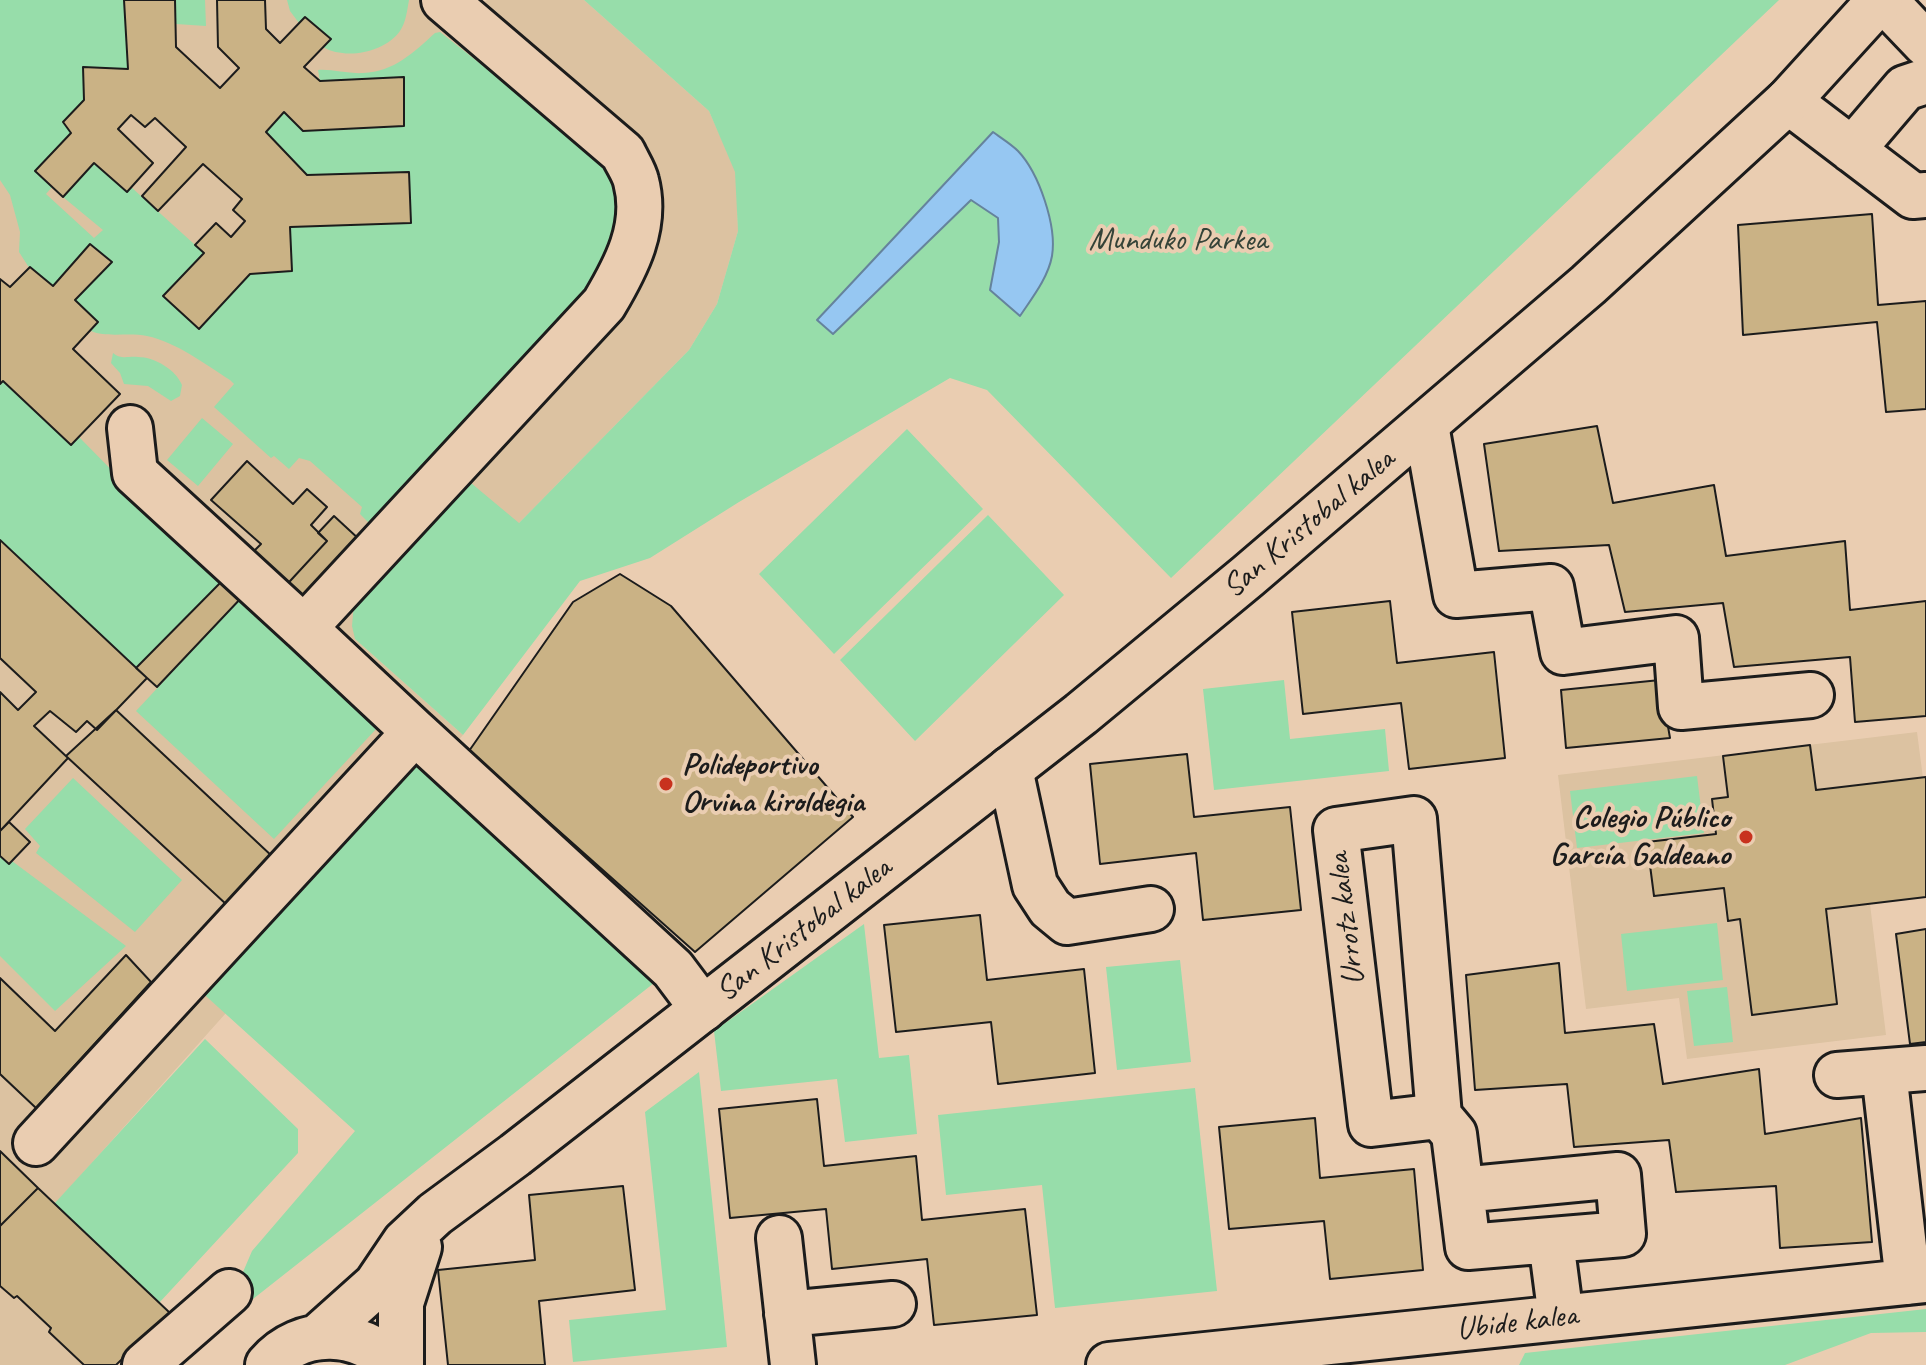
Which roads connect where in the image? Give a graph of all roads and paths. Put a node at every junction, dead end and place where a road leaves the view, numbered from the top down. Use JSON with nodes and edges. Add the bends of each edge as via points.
{"nodes":[{"id":1,"x":444,"y":0,"type":"edge"},
{"id":2,"x":1882,"y":0,"type":"edge"},
{"id":3,"x":1926,"y":44,"type":"edge"},
{"id":4,"x":1926,"y":81,"type":"edge"},
{"id":5,"x":1788,"y":101,"type":"junction"},
{"id":6,"x":1852,"y":150,"type":"junction"},
{"id":7,"x":1926,"y":195,"type":"edge"},
{"id":8,"x":1426,"y":425,"type":"junction"},
{"id":9,"x":130,"y":428,"type":"dead end"},
{"id":10,"x":304,"y":628,"type":"junction"},
{"id":11,"x":1811,"y":695,"type":"dead end"},
{"id":12,"x":415,"y":732,"type":"junction"},
{"id":13,"x":1010,"y":769,"type":"junction"},
{"id":14,"x":1151,"y":909,"type":"dead end"},
{"id":15,"x":703,"y":1009,"type":"junction"},
{"id":16,"x":1905,"y":1070,"type":"edge"},
{"id":17,"x":1837,"y":1075,"type":"dead end"},
{"id":18,"x":1439,"y":1116,"type":"junction"},
{"id":19,"x":36,"y":1143,"type":"dead end"},
{"id":20,"x":1461,"y":1190,"type":"junction"},
{"id":21,"x":425,"y":1226,"type":"junction"},
{"id":22,"x":779,"y":1238,"type":"dead end"},
{"id":23,"x":1551,"y":1241,"type":"junction"},
{"id":24,"x":1917,"y":1281,"type":"edge"},
{"id":25,"x":229,"y":1292,"type":"dead end"},
{"id":26,"x":893,"y":1304,"type":"dead end"},
{"id":27,"x":787,"y":1314,"type":"junction"},
{"id":28,"x":1561,"y":1318,"type":"junction"},
{"id":29,"x":319,"y":1336,"type":"junction"},
{"id":30,"x":1450,"y":1348,"type":"edge"},
{"id":31,"x":145,"y":1365,"type":"edge"},
{"id":32,"x":268,"y":1365,"type":"edge"},
{"id":33,"x":394,"y":1365,"type":"edge"},
{"id":34,"x":401,"y":1365,"type":"edge"},
{"id":35,"x":793,"y":1365,"type":"edge"},
{"id":36,"x":1109,"y":1365,"type":"edge"}],
"edges":[{"from":1,"to":10,"type":"street","via":[[623,153],[636,181],[636,240],[604,304]]},
{"from":2,"to":3,"type":"street"},
{"from":2,"to":5,"type":"street","name":"San Kristobal kalea"},
{"from":4,"to":6,"type":"street","via":[[1905,88]]},
{"from":5,"to":6,"type":"street"},
{"from":5,"to":8,"type":"street","name":"San Kristobal kalea"},
{"from":6,"to":7,"type":"street","via":[[1913,196]]},
{"from":8,"to":11,"type":"street","via":[[1456,595],[1551,587],[1563,652],[1676,638],[1681,707]]},
{"from":8,"to":13,"type":"street","name":"San Kristobal kalea"},
{"from":9,"to":10,"type":"street","name":"San Kristobal kalea","via":[[135,473]]},
{"from":10,"to":12,"type":"street","name":"San Kristobal kalea"},
{"from":12,"to":15,"type":"street","name":"San Kristobal kalea","via":[[673,969]]},
{"from":12,"to":19,"type":"street"},
{"from":13,"to":14,"type":"street","via":[[1035,885],[1050,908],[1067,922]]},
{"from":13,"to":15,"type":"street","name":"San Kristobal kalea"},
{"from":15,"to":21,"type":"street","name":"San Kristobal kalea"},
{"from":16,"to":17,"type":"street"},
{"from":16,"to":24,"type":"street"},
{"from":18,"to":18,"type":"street","name":"Urrotz kalea","via":[[1414,819],[1336,830],[1371,1124]]},
{"from":18,"to":20,"type":"street","name":"Urrotz kalea","via":[[1454,1134]]},
{"from":20,"to":23,"type":"street","name":"Urrotz kalea","via":[[1468,1247]]},
{"from":20,"to":23,"type":"street","name":"Urrotz kalea","via":[[1618,1175],[1623,1234]]},
{"from":21,"to":29,"type":"street","name":"San Kristobal kalea","via":[[405,1242],[376,1285]]},
{"from":21,"to":34,"type":"street","via":[[401,1303]]},
{"from":22,"to":27,"type":"street"},
{"from":23,"to":28,"type":"street"},
{"from":24,"to":28,"type":"street","name":"Ubide kalea"},
{"from":25,"to":31,"type":"street"},
{"from":26,"to":27,"type":"street"},
{"from":27,"to":35,"type":"street"},
{"from":28,"to":30,"type":"street","name":"Ubide kalea"},
{"from":29,"to":32,"type":"street","via":[[296,1343]]},
{"from":29,"to":33,"type":"street","via":[[365,1343]]},
{"from":30,"to":36,"type":"street","name":"Ubide kalea"}]}
